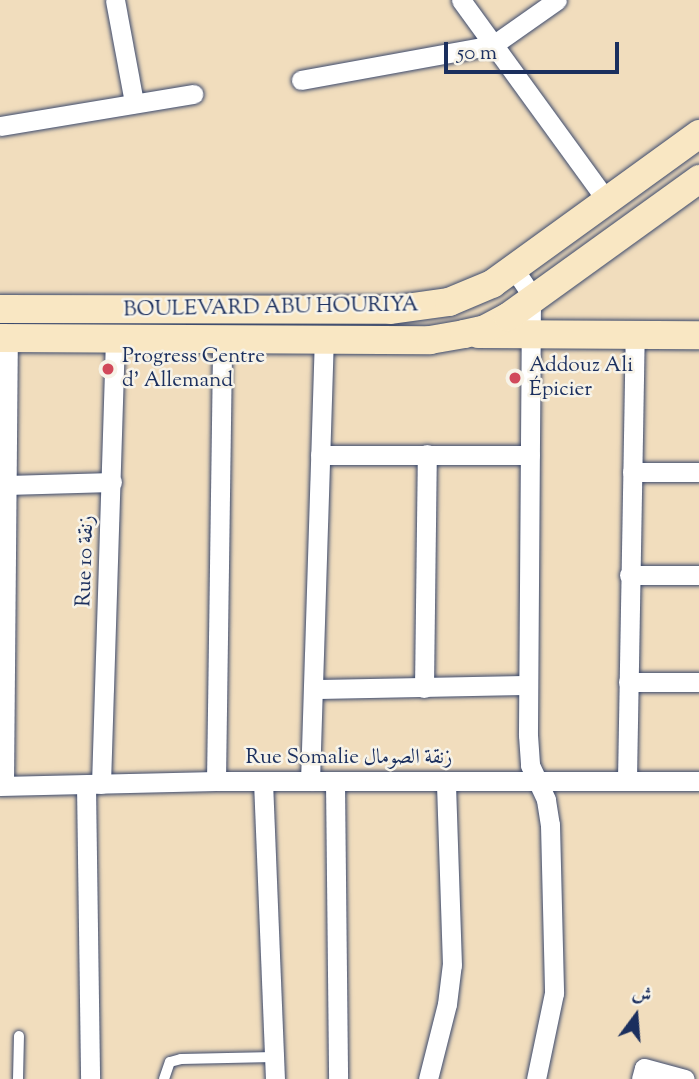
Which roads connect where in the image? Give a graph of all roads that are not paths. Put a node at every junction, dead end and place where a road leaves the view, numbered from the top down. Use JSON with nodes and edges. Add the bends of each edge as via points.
{"nodes":[{"id":1,"x":115,"y":0,"type":"edge"},
{"id":2,"x":461,"y":0,"type":"edge"},
{"id":3,"x":557,"y":0,"type":"edge"},
{"id":4,"x":493,"y":44,"type":"junction"},
{"id":5,"x":301,"y":80,"type":"dead end"},
{"id":6,"x":193,"y":94,"type":"dead end"},
{"id":7,"x":134,"y":103,"type":"junction"},
{"id":8,"x":0,"y":126,"type":"edge"},
{"id":9,"x":699,"y":134,"type":"edge"},
{"id":10,"x":699,"y":179,"type":"edge"},
{"id":11,"x":607,"y":201,"type":"junction"},
{"id":12,"x":513,"y":269,"type":"junction"},
{"id":13,"x":474,"y":292,"type":"junction"},
{"id":14,"x":531,"y":300,"type":"junction"},
{"id":15,"x":0,"y":309,"type":"edge"},
{"id":16,"x":464,"y":334,"type":"junction"},
{"id":17,"x":531,"y":335,"type":"junction"},
{"id":18,"x":635,"y":335,"type":"junction"},
{"id":19,"x":699,"y":335,"type":"edge"},
{"id":20,"x":4,"y":338,"type":"edge"},
{"id":21,"x":115,"y":339,"type":"junction"},
{"id":22,"x":222,"y":340,"type":"junction"},
{"id":23,"x":324,"y":340,"type":"junction"},
{"id":24,"x":427,"y":454,"type":"junction"},
{"id":25,"x":320,"y":455,"type":"junction"},
{"id":26,"x":530,"y":455,"type":"junction"},
{"id":27,"x":632,"y":472,"type":"junction"},
{"id":28,"x":699,"y":472,"type":"edge"},
{"id":29,"x":112,"y":482,"type":"junction"},
{"id":30,"x":7,"y":485,"type":"junction"},
{"id":31,"x":629,"y":575,"type":"junction"},
{"id":32,"x":699,"y":575,"type":"edge"},
{"id":33,"x":628,"y":682,"type":"junction"},
{"id":34,"x":699,"y":682,"type":"edge"},
{"id":35,"x":527,"y":685,"type":"junction"},
{"id":36,"x":424,"y":688,"type":"junction"},
{"id":37,"x":315,"y":689,"type":"junction"},
{"id":38,"x":536,"y":780,"type":"junction"},
{"id":39,"x":627,"y":780,"type":"junction"},
{"id":40,"x":216,"y":781,"type":"junction"},
{"id":41,"x":310,"y":781,"type":"junction"},
{"id":42,"x":446,"y":781,"type":"junction"},
{"id":43,"x":699,"y":781,"type":"edge"},
{"id":44,"x":263,"y":782,"type":"junction"},
{"id":45,"x":335,"y":782,"type":"junction"},
{"id":46,"x":94,"y":784,"type":"junction"},
{"id":47,"x":2,"y":786,"type":"edge"},
{"id":48,"x":19,"y":1036,"type":"dead end"},
{"id":49,"x":274,"y":1057,"type":"junction"},
{"id":50,"x":642,"y":1074,"type":"edge"},
{"id":51,"x":18,"y":1079,"type":"edge"},
{"id":52,"x":90,"y":1079,"type":"edge"},
{"id":53,"x":164,"y":1079,"type":"edge"},
{"id":54,"x":275,"y":1079,"type":"edge"},
{"id":55,"x":338,"y":1079,"type":"edge"},
{"id":56,"x":428,"y":1079,"type":"edge"},
{"id":57,"x":536,"y":1079,"type":"edge"},
{"id":58,"x":685,"y":1079,"type":"edge"}],
"edges":[{"from":1,"to":7,"type":"street"},
{"from":2,"to":4,"type":"street"},
{"from":3,"to":4,"type":"street"},
{"from":4,"to":5,"type":"street"},
{"from":4,"to":11,"type":"street"},
{"from":6,"to":7,"type":"street"},
{"from":7,"to":8,"type":"street"},
{"from":9,"to":11,"type":"main road","name":"BOULEVARD ABU HOURIYA"},
{"from":10,"to":14,"type":"main road","name":"BOULEVARD ABU HOURIYA"},
{"from":11,"to":12,"type":"main road","name":"BOULEVARD ABU HOURIYA"},
{"from":12,"to":13,"type":"main road","name":"BOULEVARD ABU HOURIYA"},
{"from":12,"to":14,"type":"street"},
{"from":13,"to":15,"type":"main road","name":"BOULEVARD ABU HOURIYA","via":[[437,305],[390,310]]},
{"from":13,"to":16,"type":"main road","via":[[464,317]]},
{"from":14,"to":16,"type":"main road","name":"BOULEVARD ABU HOURIYA","via":[[485,329]]},
{"from":14,"to":17,"type":"street"},
{"from":16,"to":17,"type":"main road"},
{"from":16,"to":23,"type":"main road","name":"BOULEVARD ABU HOURIYA","via":[[430,340]]},
{"from":17,"to":18,"type":"main road"},
{"from":17,"to":26,"type":"street"},
{"from":18,"to":19,"type":"main road"},
{"from":18,"to":27,"type":"street"},
{"from":20,"to":21,"type":"main road","name":"BOULEVARD ABU HOURIYA"},
{"from":20,"to":30,"type":"street"},
{"from":21,"to":22,"type":"main road","name":"BOULEVARD ABU HOURIYA"},
{"from":21,"to":29,"type":"street","name":"Rue 10 زنقة"},
{"from":22,"to":23,"type":"main road","name":"BOULEVARD ABU HOURIYA"},
{"from":22,"to":40,"type":"street"},
{"from":23,"to":25,"type":"street"},
{"from":24,"to":25,"type":"street"},
{"from":24,"to":26,"type":"street"},
{"from":24,"to":36,"type":"street"},
{"from":25,"to":37,"type":"street"},
{"from":26,"to":35,"type":"street"},
{"from":27,"to":28,"type":"street"},
{"from":27,"to":31,"type":"street"},
{"from":29,"to":30,"type":"street"},
{"from":29,"to":46,"type":"street","name":"Rue 10 زنقة"},
{"from":30,"to":47,"type":"street"},
{"from":31,"to":32,"type":"street"},
{"from":31,"to":33,"type":"street"},
{"from":33,"to":34,"type":"street"},
{"from":33,"to":39,"type":"street"},
{"from":35,"to":36,"type":"street"},
{"from":35,"to":38,"type":"street","via":[[530,765]]},
{"from":36,"to":37,"type":"street"},
{"from":37,"to":41,"type":"street"},
{"from":38,"to":39,"type":"street","name":"Rue Somalie زنقة الصومال"},
{"from":38,"to":42,"type":"street","name":"Rue Somalie زنقة الصومال"},
{"from":38,"to":57,"type":"street","via":[[546,800],[550,825],[554,993]]},
{"from":39,"to":43,"type":"street","name":"Rue Somalie زنقة الصومال"},
{"from":40,"to":44,"type":"street","name":"Rue Somalie زنقة الصومال"},
{"from":40,"to":46,"type":"street","name":"Rue Somalie زنقة الصومال"},
{"from":41,"to":44,"type":"street","name":"Rue Somalie زنقة الصومال"},
{"from":41,"to":45,"type":"street","name":"Rue Somalie زنقة الصومال"},
{"from":42,"to":45,"type":"street","name":"Rue Somalie زنقة الصومال"},
{"from":42,"to":56,"type":"street","via":[[452,964]]},
{"from":44,"to":49,"type":"street"},
{"from":45,"to":55,"type":"street"},
{"from":46,"to":47,"type":"street","name":"Rue Somalie زنقة الصومال"},
{"from":46,"to":52,"type":"street","name":"Rue 10 زنقة"},
{"from":48,"to":51,"type":"lane"},
{"from":49,"to":53,"type":"lane","via":[[181,1059],[170,1062]]},
{"from":49,"to":54,"type":"street"},
{"from":50,"to":58,"type":"street"}]}
